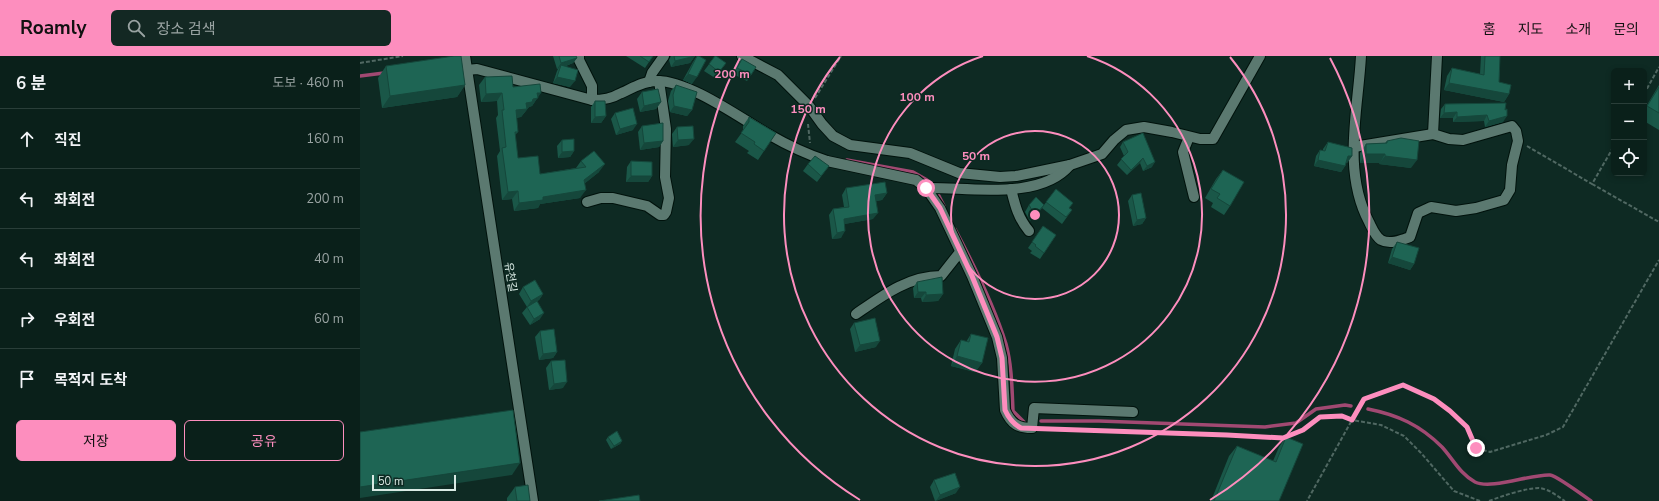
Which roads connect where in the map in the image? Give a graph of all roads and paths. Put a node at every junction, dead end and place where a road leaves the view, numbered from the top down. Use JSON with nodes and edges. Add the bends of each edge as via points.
{"nodes":[{"id":1,"x":404,"y":56,"type":"edge"},
{"id":2,"x":465,"y":56,"type":"edge"},
{"id":3,"x":580,"y":56,"type":"edge"},
{"id":4,"x":664,"y":56,"type":"edge"},
{"id":5,"x":742,"y":56,"type":"edge"},
{"id":6,"x":1260,"y":56,"type":"edge"},
{"id":7,"x":1361,"y":56,"type":"edge"},
{"id":8,"x":1437,"y":56,"type":"edge"},
{"id":9,"x":360,"y":63,"type":"edge"},
{"id":10,"x":1659,"y":67,"type":"edge"},
{"id":11,"x":467,"y":70,"type":"junction"},
{"id":12,"x":659,"y":81,"type":"junction"},
{"id":13,"x":649,"y":82,"type":"junction"},
{"id":14,"x":1647,"y":89,"type":"edge"},
{"id":15,"x":592,"y":100,"type":"junction"},
{"id":16,"x":1433,"y":134,"type":"junction"},
{"id":17,"x":1189,"y":137,"type":"junction"},
{"id":18,"x":1518,"y":141,"type":"junction"},
{"id":19,"x":1354,"y":147,"type":"junction"},
{"id":20,"x":1611,"y":151,"type":"edge"},
{"id":21,"x":1070,"y":165,"type":"junction"},
{"id":22,"x":1592,"y":184,"type":"junction"},
{"id":23,"x":926,"y":188,"type":"junction"},
{"id":24,"x":1011,"y":189,"type":"junction"},
{"id":25,"x":1194,"y":197,"type":"dead end"},
{"id":26,"x":587,"y":202,"type":"dead end"},
{"id":27,"x":1659,"y":222,"type":"edge"},
{"id":28,"x":1029,"y":231,"type":"dead end"},
{"id":29,"x":960,"y":252,"type":"junction"},
{"id":30,"x":1659,"y":260,"type":"edge"},
{"id":31,"x":856,"y":314,"type":"dead end"},
{"id":32,"x":1133,"y":412,"type":"dead end"},
{"id":33,"x":1352,"y":420,"type":"junction"},
{"id":34,"x":1032,"y":428,"type":"junction"},
{"id":35,"x":533,"y":501,"type":"edge"},
{"id":36,"x":1307,"y":501,"type":"edge"},
{"id":37,"x":1480,"y":501,"type":"edge"},
{"id":38,"x":1490,"y":501,"type":"edge"},
{"id":39,"x":1565,"y":501,"type":"edge"}],
"edges":[{"from":1,"to":9,"type":"path"},
{"from":2,"to":11,"type":"street","name":"유천길"},
{"from":3,"to":15,"type":"street","via":[[579,60],[592,86]]},
{"from":4,"to":13,"type":"street","via":[[652,72]]},
{"from":5,"to":21,"type":"street","via":[[778,76],[809,106],[833,136],[850,145],[910,153],[959,173],[1000,177]]},
{"from":6,"to":17,"type":"street","via":[[1213,139]]},
{"from":7,"to":19,"type":"street"},
{"from":8,"to":16,"type":"street"},
{"from":10,"to":14,"type":"path"},
{"from":11,"to":15,"type":"street","via":[[477,69]]},
{"from":11,"to":35,"type":"street","name":"유천길"},
{"from":12,"to":13,"type":"street"},
{"from":12,"to":23,"type":"street","via":[[674,83],[697,92],[770,135],[812,156],[916,180]]},
{"from":12,"to":26,"type":"street","via":[[666,129],[665,177],[669,198],[666,212],[660,215],[647,206],[614,198],[600,198]]},
{"from":13,"to":15,"type":"street","via":[[611,98]]},
{"from":16,"to":18,"type":"street","via":[[1463,140],[1512,126]]},
{"from":16,"to":19,"type":"street"},
{"from":17,"to":21,"type":"street","via":[[1144,127],[1126,130],[1102,154]]},
{"from":17,"to":25,"type":"street","via":[[1183,152]]},
{"from":18,"to":19,"type":"street","via":[[1512,165],[1510,190],[1504,200],[1456,211],[1431,207],[1418,213],[1410,237],[1395,242],[1381,240],[1365,215],[1354,175]]},
{"from":18,"to":22,"type":"path"},
{"from":20,"to":22,"type":"path"},
{"from":21,"to":24,"type":"street","via":[[1054,180],[1030,188]]},
{"from":22,"to":27,"type":"path"},
{"from":23,"to":24,"type":"street"},
{"from":23,"to":29,"type":"street","via":[[940,208]]},
{"from":24,"to":28,"type":"street","via":[[1016,209]]},
{"from":29,"to":31,"type":"street","via":[[940,276],[926,276],[898,286]]},
{"from":29,"to":34,"type":"street","via":[[997,337],[1002,358],[1005,410],[1008,418],[1021,428]]},
{"from":30,"to":33,"type":"path","via":[[1563,427],[1546,435],[1490,452],[1476,448],[1467,427],[1450,411],[1434,399],[1403,385],[1364,399]]},
{"from":32,"to":34,"type":"street","via":[[1034,408]]},
{"from":33,"to":34,"type":"path","via":[[1342,416],[1320,417],[1303,430],[1283,438]]},
{"from":33,"to":36,"type":"path"},
{"from":33,"to":37,"type":"path","via":[[1381,425],[1404,436],[1454,491]]},
{"from":38,"to":39,"type":"path","via":[[1539,488],[1552,492]]}]}
